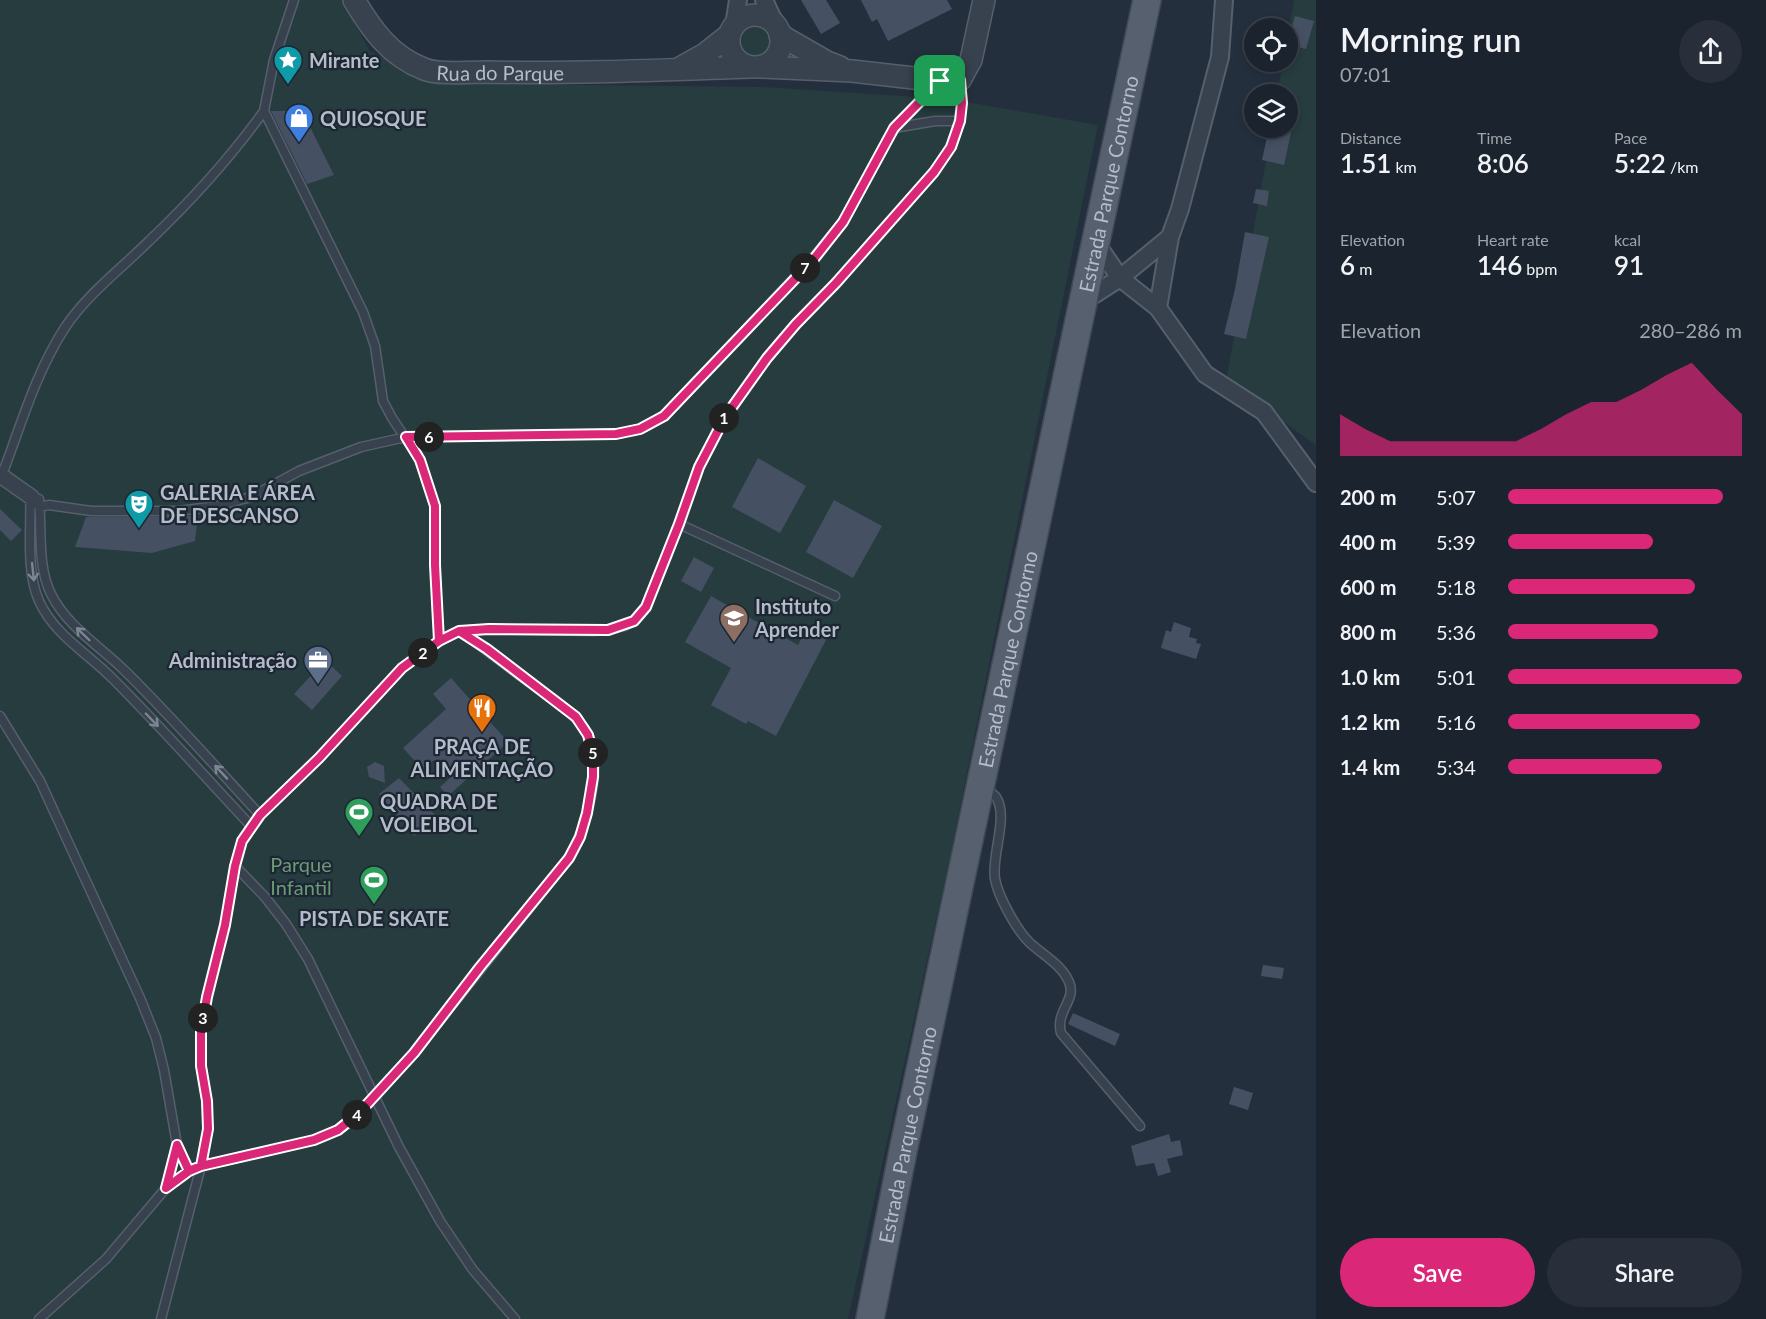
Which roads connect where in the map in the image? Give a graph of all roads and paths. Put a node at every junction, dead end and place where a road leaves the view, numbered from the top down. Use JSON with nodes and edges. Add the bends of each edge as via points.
{"nodes":[{"id":1,"x":294,"y":0,"type":"edge"},
{"id":2,"x":354,"y":0,"type":"edge"},
{"id":3,"x":738,"y":0,"type":"edge"},
{"id":4,"x":764,"y":0,"type":"edge"},
{"id":5,"x":984,"y":0,"type":"edge"},
{"id":6,"x":1147,"y":0,"type":"edge"},
{"id":7,"x":1220,"y":4,"type":"edge"},
{"id":8,"x":732,"y":30,"type":"junction"},
{"id":9,"x":778,"y":31,"type":"junction"},
{"id":10,"x":755,"y":67,"type":"junction"},
{"id":11,"x":677,"y":69,"type":"junction"},
{"id":12,"x":852,"y":71,"type":"junction"},
{"id":13,"x":950,"y":80,"type":"junction"},
{"id":14,"x":264,"y":111,"type":"junction"},
{"id":15,"x":960,"y":121,"type":"junction"},
{"id":16,"x":894,"y":128,"type":"junction"},
{"id":17,"x":1170,"y":237,"type":"junction"},
{"id":18,"x":1096,"y":243,"type":"junction"},
{"id":19,"x":1120,"y":278,"type":"junction"},
{"id":20,"x":1084,"y":301,"type":"junction"},
{"id":21,"x":1158,"y":308,"type":"junction"},
{"id":22,"x":406,"y":437,"type":"junction"},
{"id":23,"x":1,"y":476,"type":"edge"},
{"id":24,"x":1316,"y":483,"type":"edge"},
{"id":25,"x":38,"y":501,"type":"junction"},
{"id":26,"x":679,"y":524,"type":"junction"},
{"id":27,"x":31,"y":544,"type":"junction"},
{"id":28,"x":41,"y":544,"type":"junction"},
{"id":29,"x":835,"y":596,"type":"dead end"},
{"id":30,"x":459,"y":631,"type":"junction"},
{"id":31,"x":439,"y":641,"type":"junction"},
{"id":32,"x":0,"y":716,"type":"edge"},
{"id":33,"x":981,"y":783,"type":"junction"},
{"id":34,"x":260,"y":815,"type":"junction"},
{"id":35,"x":252,"y":827,"type":"junction"},
{"id":36,"x":235,"y":866,"type":"junction"},
{"id":37,"x":374,"y":1097,"type":"junction"},
{"id":38,"x":1140,"y":1126,"type":"dead end"},
{"id":39,"x":177,"y":1145,"type":"junction"},
{"id":40,"x":201,"y":1166,"type":"junction"},
{"id":41,"x":189,"y":1171,"type":"junction"},
{"id":42,"x":166,"y":1188,"type":"junction"},
{"id":43,"x":39,"y":1319,"type":"edge"},
{"id":44,"x":161,"y":1319,"type":"edge"},
{"id":45,"x":515,"y":1319,"type":"edge"},
{"id":46,"x":870,"y":1319,"type":"edge"}],
"edges":[{"from":1,"to":14,"type":"lane","via":[[274,60]]},
{"from":2,"to":11,"type":"street","name":"Rua do Parque","via":[[389,49],[427,71]]},
{"from":3,"to":8,"type":"street"},
{"from":4,"to":9,"type":"street"},
{"from":5,"to":13,"type":"street","via":[[971,60]]},
{"from":6,"to":18,"type":"main road","name":"Estrada Parque Contorno"},
{"from":7,"to":17,"type":"street","via":[[1220,57]]},
{"from":8,"to":9,"type":"street","via":[[747,16],[755,15],[770,20]]},
{"from":8,"to":10,"type":"street","via":[[729,44],[735,59]]},
{"from":8,"to":11,"type":"street","name":"Rua do Parque","via":[[705,54]]},
{"from":9,"to":10,"type":"street","via":[[781,44],[774,59]]},
{"from":9,"to":12,"type":"street","via":[[827,62]]},
{"from":10,"to":11,"type":"street","name":"Rua do Parque"},
{"from":10,"to":12,"type":"street","name":"Rua do Parque"},
{"from":12,"to":13,"type":"street"},
{"from":13,"to":15,"type":"lane","via":[[962,103]]},
{"from":13,"to":16,"type":"lane"},
{"from":14,"to":22,"type":"lane","via":[[363,312],[375,346],[383,401]]},
{"from":14,"to":23,"type":"lane","via":[[178,212],[82,306],[65,329],[42,369]]},
{"from":15,"to":16,"type":"lane"},
{"from":15,"to":26,"type":"lane","via":[[951,147],[934,172],[796,324],[725,417],[699,467]]},
{"from":16,"to":22,"type":"lane","via":[[843,222],[813,260],[664,416],[640,429],[616,434]]},
{"from":17,"to":19,"type":"street"},
{"from":17,"to":21,"type":"street"},
{"from":18,"to":19,"type":"street"},
{"from":18,"to":20,"type":"main road","name":"Estrada Parque Contorno"},
{"from":19,"to":20,"type":"street"},
{"from":19,"to":21,"type":"street"},
{"from":20,"to":33,"type":"main road","name":"Estrada Parque Contorno"},
{"from":21,"to":24,"type":"street","via":[[1205,374],[1264,412]]},
{"from":22,"to":25,"type":"lane","via":[[361,447],[299,471],[251,497],[217,506],[179,511],[91,511]]},
{"from":22,"to":31,"type":"lane","via":[[420,460],[435,506]]},
{"from":23,"to":25,"type":"lane"},
{"from":25,"to":27,"type":"lane"},
{"from":25,"to":28,"type":"lane"},
{"from":26,"to":29,"type":"lane"},
{"from":26,"to":30,"type":"lane","via":[[646,607],[624,626],[592,631]]},
{"from":27,"to":28,"type":"lane"},
{"from":27,"to":35,"type":"lane","one_way":true,"via":[[34,584],[53,624],[112,678]]},
{"from":34,"to":28,"type":"lane","one_way":true,"via":[[122,668],[63,614],[50,592]]},
{"from":30,"to":31,"type":"lane"},
{"from":30,"to":37,"type":"lane","via":[[576,717],[588,735],[593,755],[587,813],[569,858],[414,1053]]},
{"from":31,"to":34,"type":"lane","via":[[402,668]]},
{"from":32,"to":39,"type":"lane","via":[[40,781],[140,998],[156,1038]]},
{"from":33,"to":38,"type":"lane","via":[[997,799],[999,836],[993,862],[995,881],[1007,910],[1027,941],[1061,970],[1070,983],[1070,998],[1059,1017],[1061,1034]]},
{"from":33,"to":46,"type":"main road","name":"Estrada Parque Contorno"},
{"from":34,"to":35,"type":"lane"},
{"from":35,"to":36,"type":"lane","via":[[242,841]]},
{"from":36,"to":37,"type":"lane","via":[[279,915],[308,959]]},
{"from":36,"to":40,"type":"lane","via":[[201,1032],[208,1129]]},
{"from":37,"to":40,"type":"lane","via":[[338,1130],[314,1140]]},
{"from":37,"to":45,"type":"lane","via":[[440,1221],[473,1270]]},
{"from":39,"to":41,"type":"lane"},
{"from":39,"to":42,"type":"lane"},
{"from":40,"to":41,"type":"lane"},
{"from":40,"to":44,"type":"lane"},
{"from":41,"to":42,"type":"lane"},
{"from":42,"to":43,"type":"lane","via":[[105,1259]]}]}
